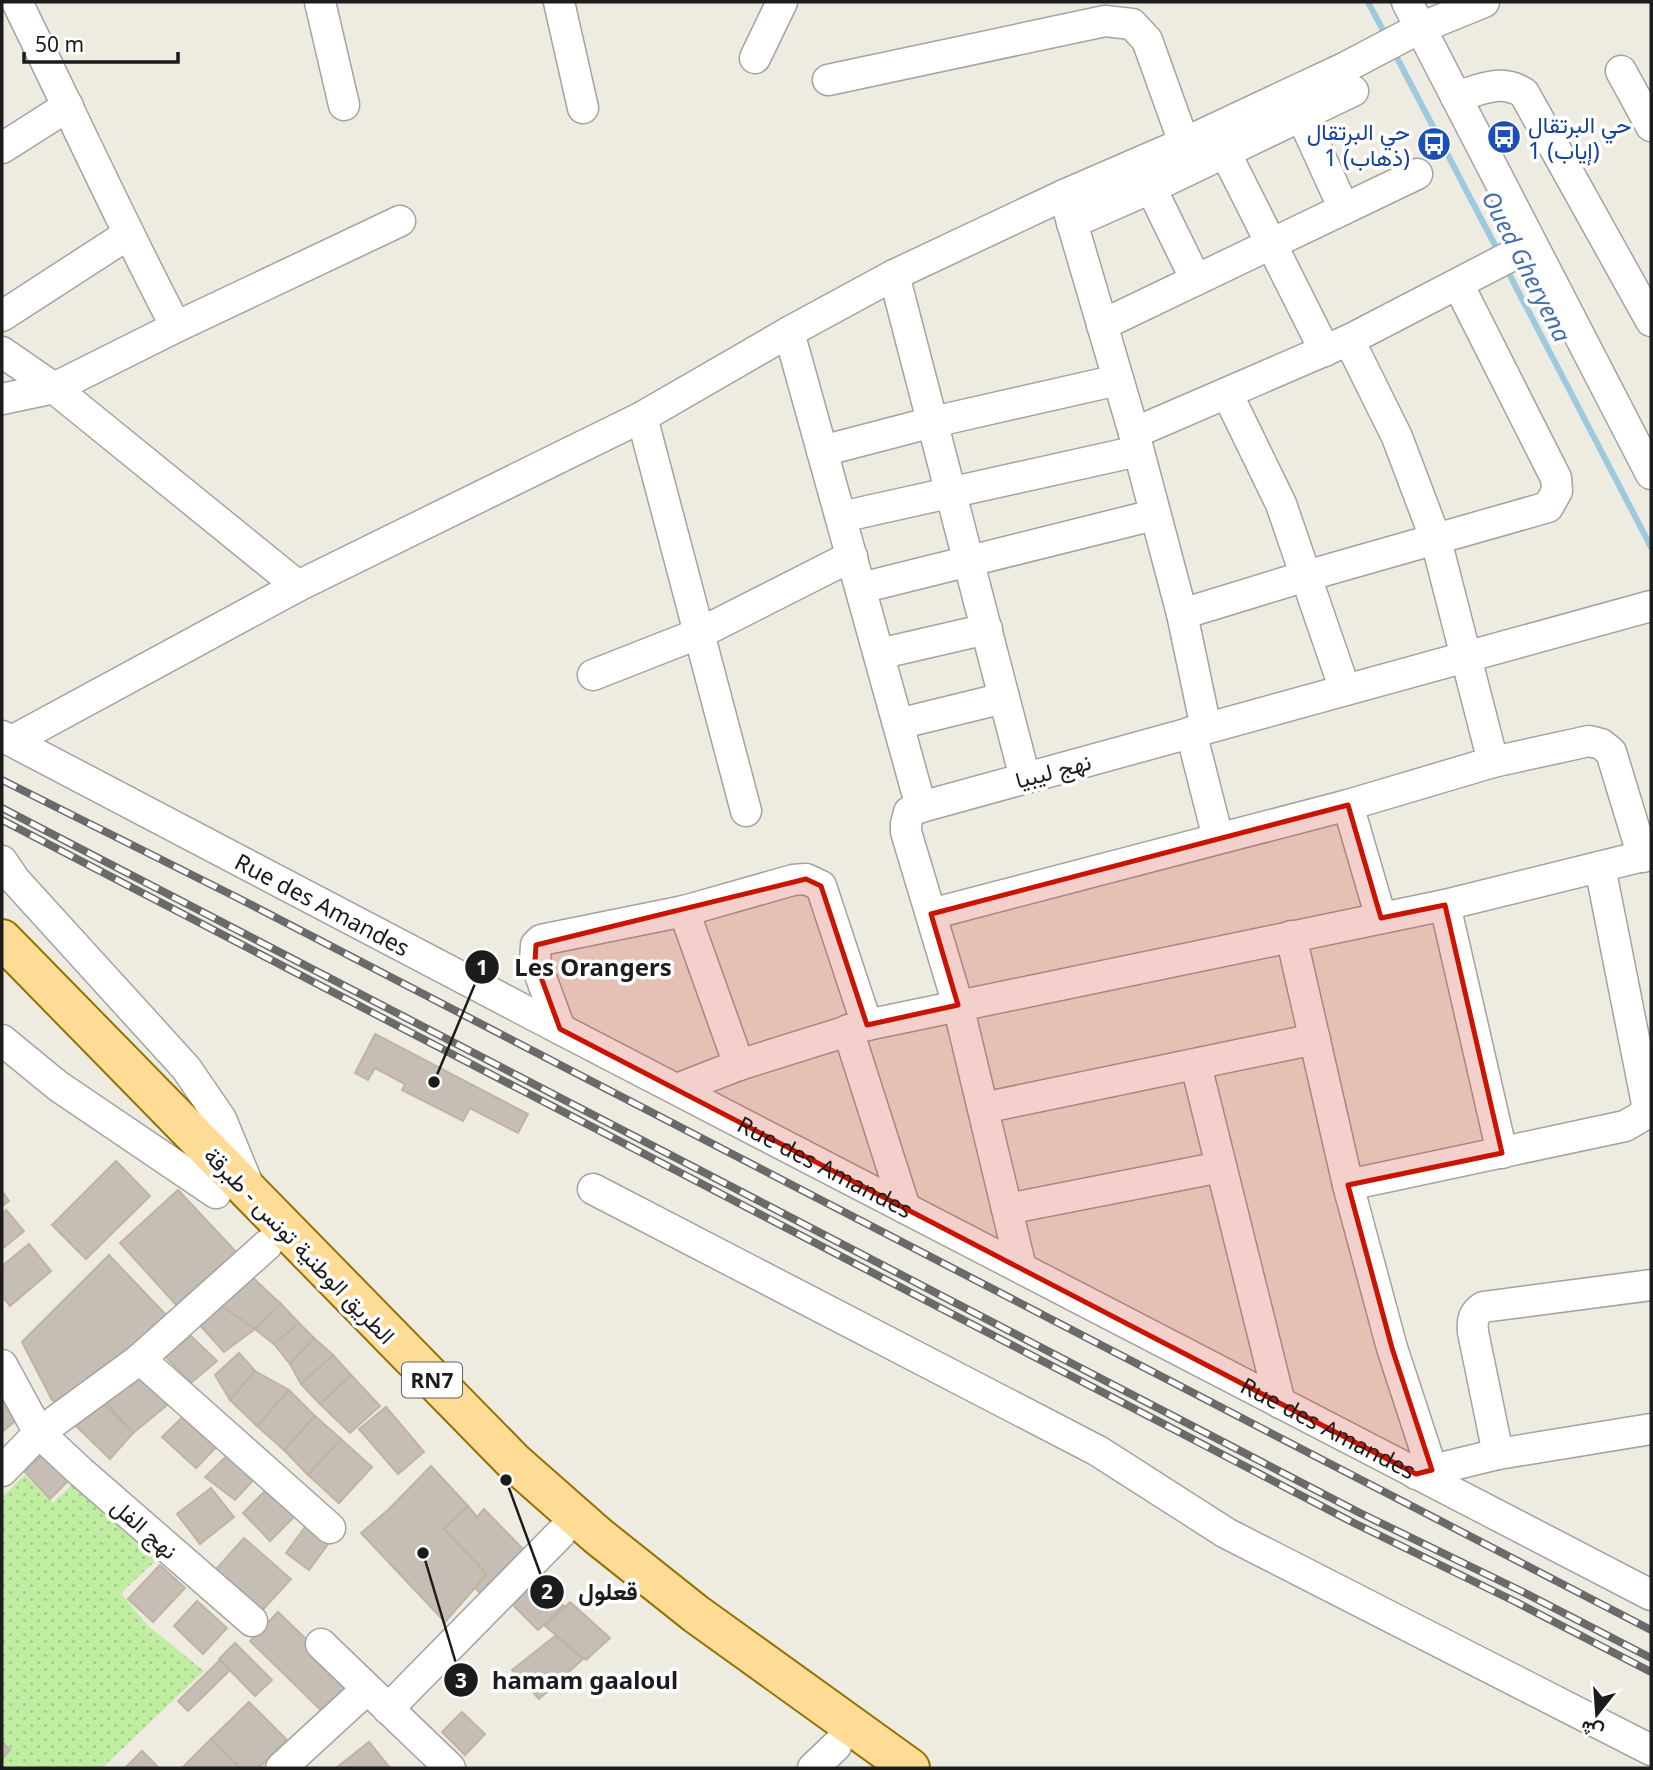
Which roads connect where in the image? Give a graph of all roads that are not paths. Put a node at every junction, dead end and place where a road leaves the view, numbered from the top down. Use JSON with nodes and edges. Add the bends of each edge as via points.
{"nodes":[{"id":1,"x":17,"y":2,"type":"edge"},
{"id":2,"x":320,"y":2,"type":"edge"},
{"id":3,"x":559,"y":2,"type":"edge"},
{"id":4,"x":782,"y":2,"type":"edge"},
{"id":5,"x":1407,"y":2,"type":"edge"},
{"id":6,"x":1484,"y":2,"type":"edge"},
{"id":7,"x":1411,"y":33,"type":"junction"},
{"id":8,"x":755,"y":58,"type":"dead end"},
{"id":9,"x":1621,"y":71,"type":"dead end"},
{"id":10,"x":1349,"y":79,"type":"junction"},
{"id":11,"x":828,"y":80,"type":"dead end"},
{"id":12,"x":1456,"y":97,"type":"junction"},
{"id":13,"x":344,"y":105,"type":"dead end"},
{"id":14,"x":68,"y":106,"type":"junction"},
{"id":15,"x":583,"y":108,"type":"dead end"},
{"id":16,"x":1302,"y":117,"type":"junction"},
{"id":17,"x":1651,"y":126,"type":"edge"},
{"id":18,"x":1184,"y":143,"type":"junction"},
{"id":19,"x":2,"y":148,"type":"edge"},
{"id":20,"x":1225,"y":152,"type":"junction"},
{"id":21,"x":1418,"y":174,"type":"dead end"},
{"id":22,"x":1151,"y":188,"type":"junction"},
{"id":23,"x":1068,"y":209,"type":"junction"},
{"id":24,"x":1344,"y":209,"type":"junction"},
{"id":25,"x":400,"y":221,"type":"dead end"},
{"id":26,"x":127,"y":234,"type":"junction"},
{"id":27,"x":1271,"y":243,"type":"junction"},
{"id":28,"x":1524,"y":250,"type":"junction"},
{"id":29,"x":894,"y":275,"type":"junction"},
{"id":30,"x":1196,"y":280,"type":"junction"},
{"id":31,"x":1466,"y":280,"type":"junction"},
{"id":32,"x":2,"y":316,"type":"edge"},
{"id":33,"x":1651,"y":321,"type":"edge"},
{"id":34,"x":1102,"y":325,"type":"junction"},
{"id":35,"x":176,"y":327,"type":"junction"},
{"id":36,"x":789,"y":332,"type":"junction"},
{"id":37,"x":1337,"y":346,"type":"junction"},
{"id":38,"x":2,"y":352,"type":"edge"},
{"id":39,"x":1118,"y":380,"type":"junction"},
{"id":40,"x":54,"y":388,"type":"junction"},
{"id":41,"x":1227,"y":393,"type":"junction"},
{"id":42,"x":2,"y":399,"type":"edge"},
{"id":43,"x":642,"y":417,"type":"junction"},
{"id":44,"x":933,"y":422,"type":"junction"},
{"id":45,"x":1136,"y":442,"type":"junction"},
{"id":46,"x":822,"y":451,"type":"junction"},
{"id":47,"x":1651,"y":474,"type":"edge"},
{"id":48,"x":952,"y":493,"type":"junction"},
{"id":49,"x":1154,"y":515,"type":"junction"},
{"id":50,"x":841,"y":517,"type":"junction"},
{"id":51,"x":1436,"y":540,"type":"junction"},
{"id":52,"x":852,"y":556,"type":"junction"},
{"id":53,"x":969,"y":561,"type":"junction"},
{"id":54,"x":1306,"y":576,"type":"junction"},
{"id":55,"x":298,"y":586,"type":"junction"},
{"id":56,"x":860,"y":588,"type":"junction"},
{"id":57,"x":1651,"y":606,"type":"edge"},
{"id":58,"x":1182,"y":614,"type":"junction"},
{"id":59,"x":987,"y":629,"type":"junction"},
{"id":60,"x":700,"y":633,"type":"junction"},
{"id":61,"x":878,"y":654,"type":"junction"},
{"id":62,"x":1466,"y":657,"type":"junction"},
{"id":63,"x":593,"y":675,"type":"dead end"},
{"id":64,"x":1345,"y":690,"type":"junction"},
{"id":65,"x":1004,"y":698,"type":"junction"},
{"id":66,"x":898,"y":724,"type":"junction"},
{"id":67,"x":1198,"y":730,"type":"junction"},
{"id":68,"x":7,"y":738,"type":"edge"},
{"id":69,"x":1493,"y":762,"type":"junction"},
{"id":70,"x":1025,"y":778,"type":"junction"},
{"id":71,"x":1348,"y":805,"type":"junction"},
{"id":72,"x":921,"y":807,"type":"junction"},
{"id":73,"x":746,"y":811,"type":"dead end"},
{"id":74,"x":1218,"y":838,"type":"junction"},
{"id":75,"x":1647,"y":856,"type":"edge"},
{"id":76,"x":1600,"y":867,"type":"junction"},
{"id":77,"x":9,"y":870,"type":"edge"},
{"id":78,"x":1445,"y":905,"type":"junction"},
{"id":79,"x":684,"y":911,"type":"junction"},
{"id":80,"x":931,"y":914,"type":"junction"},
{"id":81,"x":1381,"y":918,"type":"junction"},
{"id":82,"x":1292,"y":936,"type":"junction"},
{"id":83,"x":2,"y":939,"type":"edge"},
{"id":84,"x":2,"y":976,"type":"edge"},
{"id":85,"x":958,"y":1005,"type":"junction"},
{"id":86,"x":857,"y":1028,"type":"junction"},
{"id":87,"x":560,"y":1029,"type":"junction"},
{"id":88,"x":1315,"y":1039,"type":"junction"},
{"id":89,"x":2,"y":1040,"type":"edge"},
{"id":90,"x":739,"y":1065,"type":"junction"},
{"id":91,"x":1196,"y":1065,"type":"junction"},
{"id":92,"x":677,"y":1089,"type":"junction"},
{"id":93,"x":983,"y":1108,"type":"junction"},
{"id":94,"x":1502,"y":1153,"type":"junction"},
{"id":95,"x":1221,"y":1167,"type":"junction"},
{"id":96,"x":1348,"y":1185,"type":"junction"},
{"id":97,"x":593,"y":1189,"type":"dead end"},
{"id":98,"x":234,"y":1194,"type":"junction"},
{"id":99,"x":905,"y":1208,"type":"junction"},
{"id":100,"x":1007,"y":1209,"type":"junction"},
{"id":101,"x":267,"y":1245,"type":"junction"},
{"id":102,"x":1021,"y":1268,"type":"junction"},
{"id":103,"x":1651,"y":1285,"type":"edge"},
{"id":104,"x":140,"y":1359,"type":"junction"},
{"id":105,"x":2,"y":1365,"type":"edge"},
{"id":106,"x":1280,"y":1403,"type":"junction"},
{"id":107,"x":1651,"y":1429,"type":"edge"},
{"id":108,"x":40,"y":1433,"type":"junction"},
{"id":109,"x":1498,"y":1454,"type":"junction"},
{"id":110,"x":2,"y":1471,"type":"edge"},
{"id":111,"x":1424,"y":1471,"type":"junction"},
{"id":112,"x":330,"y":1528,"type":"dead end"},
{"id":113,"x":560,"y":1534,"type":"junction"},
{"id":114,"x":1651,"y":1595,"type":"edge"},
{"id":115,"x":252,"y":1621,"type":"dead end"},
{"id":116,"x":321,"y":1644,"type":"dead end"},
{"id":117,"x":378,"y":1699,"type":"junction"},
{"id":118,"x":1651,"y":1750,"type":"edge"},
{"id":119,"x":825,"y":1757,"type":"edge"},
{"id":120,"x":281,"y":1768,"type":"edge"},
{"id":121,"x":450,"y":1768,"type":"edge"},
{"id":122,"x":869,"y":1768,"type":"edge"},
{"id":123,"x":910,"y":1768,"type":"edge"}],
"edges":[{"from":1,"to":14,"type":"street"},
{"from":2,"to":13,"type":"street"},
{"from":3,"to":15,"type":"street"},
{"from":4,"to":8,"type":"street"},
{"from":5,"to":7,"type":"street"},
{"from":6,"to":7,"type":"street"},
{"from":7,"to":10,"type":"street"},
{"from":7,"to":12,"type":"street"},
{"from":9,"to":17,"type":"street"},
{"from":10,"to":16,"type":"street"},
{"from":10,"to":18,"type":"street"},
{"from":11,"to":18,"type":"street","via":[[1105,21],[1132,24],[1147,40]]},
{"from":12,"to":28,"type":"street"},
{"from":12,"to":33,"type":"street","via":[[1497,84],[1524,93]]},
{"from":14,"to":19,"type":"street"},
{"from":14,"to":26,"type":"street"},
{"from":16,"to":20,"type":"street"},
{"from":16,"to":24,"type":"street"},
{"from":18,"to":23,"type":"street"},
{"from":20,"to":22,"type":"street"},
{"from":20,"to":27,"type":"street"},
{"from":21,"to":24,"type":"street"},
{"from":22,"to":23,"type":"street"},
{"from":22,"to":30,"type":"street"},
{"from":23,"to":29,"type":"street"},
{"from":23,"to":34,"type":"street"},
{"from":24,"to":27,"type":"street"},
{"from":25,"to":35,"type":"street"},
{"from":26,"to":32,"type":"street"},
{"from":26,"to":35,"type":"street"},
{"from":27,"to":30,"type":"street"},
{"from":27,"to":37,"type":"street"},
{"from":28,"to":31,"type":"street"},
{"from":28,"to":47,"type":"street"},
{"from":29,"to":36,"type":"street"},
{"from":29,"to":44,"type":"street"},
{"from":30,"to":34,"type":"street"},
{"from":31,"to":37,"type":"street"},
{"from":31,"to":51,"type":"street","via":[[1556,478],[1557,491],[1548,507]]},
{"from":34,"to":39,"type":"street"},
{"from":35,"to":40,"type":"street"},
{"from":36,"to":43,"type":"street"},
{"from":36,"to":46,"type":"street"},
{"from":37,"to":41,"type":"street"},
{"from":37,"to":51,"type":"street","via":[[1397,437]]},
{"from":38,"to":40,"type":"street"},
{"from":39,"to":44,"type":"street"},
{"from":39,"to":45,"type":"street"},
{"from":40,"to":42,"type":"street"},
{"from":40,"to":55,"type":"street"},
{"from":41,"to":45,"type":"street"},
{"from":41,"to":54,"type":"street","via":[[1282,505]]},
{"from":43,"to":55,"type":"street"},
{"from":43,"to":60,"type":"street"},
{"from":44,"to":46,"type":"street"},
{"from":44,"to":48,"type":"street"},
{"from":45,"to":48,"type":"street"},
{"from":45,"to":49,"type":"street"},
{"from":46,"to":50,"type":"street"},
{"from":48,"to":50,"type":"street"},
{"from":48,"to":53,"type":"street"},
{"from":49,"to":53,"type":"street"},
{"from":49,"to":58,"type":"street"},
{"from":50,"to":52,"type":"street"},
{"from":51,"to":54,"type":"street"},
{"from":51,"to":62,"type":"street"},
{"from":52,"to":56,"type":"street"},
{"from":52,"to":60,"type":"street"},
{"from":53,"to":56,"type":"street"},
{"from":53,"to":59,"type":"street"},
{"from":54,"to":58,"type":"street"},
{"from":54,"to":64,"type":"street"},
{"from":55,"to":68,"type":"street"},
{"from":56,"to":61,"type":"street"},
{"from":57,"to":62,"type":"street","name":"نهج ليبيا"},
{"from":58,"to":67,"type":"street"},
{"from":59,"to":61,"type":"street"},
{"from":59,"to":65,"type":"street"},
{"from":60,"to":63,"type":"street"},
{"from":60,"to":73,"type":"street"},
{"from":61,"to":66,"type":"street"},
{"from":62,"to":64,"type":"street","name":"نهج ليبيا"},
{"from":62,"to":69,"type":"street"},
{"from":64,"to":67,"type":"street","name":"نهج ليبيا"},
{"from":65,"to":66,"type":"street"},
{"from":65,"to":70,"type":"street"},
{"from":66,"to":72,"type":"street"},
{"from":67,"to":70,"type":"street","name":"نهج ليبيا"},
{"from":67,"to":74,"type":"street"},
{"from":68,"to":87,"type":"street","name":"Rue des Amandes"},
{"from":69,"to":71,"type":"street"},
{"from":69,"to":75,"type":"street","via":[[1578,742],[1601,744],[1611,752]]},
{"from":70,"to":72,"type":"street","name":"نهج ليبيا"},
{"from":71,"to":74,"type":"street"},
{"from":71,"to":81,"type":"street"},
{"from":72,"to":80,"type":"street","via":[[909,812],[906,824]]},
{"from":74,"to":80,"type":"street"},
{"from":75,"to":76,"type":"street"},
{"from":76,"to":78,"type":"street"},
{"from":76,"to":94,"type":"street","via":[[1647,1104],[1644,1115],[1625,1126]]},
{"from":77,"to":98,"type":"street","via":[[186,1068],[221,1119]]},
{"from":78,"to":81,"type":"street"},
{"from":78,"to":94,"type":"street"},
{"from":79,"to":86,"type":"street","via":[[793,880],[816,882],[821,886]]},
{"from":79,"to":87,"type":"street","via":[[541,940],[535,961]]},
{"from":79,"to":90,"type":"street"},
{"from":80,"to":85,"type":"street"},
{"from":81,"to":82,"type":"street"},
{"from":82,"to":85,"type":"street"},
{"from":82,"to":88,"type":"street"},
{"from":83,"to":98,"type":"main road","name":"الطريق الوطنية تونس - طبرقة","number":"RN7"},
{"from":84,"to":98,"type":"main road","name":"الطريق الوطنية تونس - طبرقة","number":"RN7"},
{"from":85,"to":86,"type":"street"},
{"from":85,"to":93,"type":"street"},
{"from":86,"to":90,"type":"street"},
{"from":86,"to":99,"type":"street"},
{"from":87,"to":92,"type":"street","name":"Rue des Amandes"},
{"from":88,"to":91,"type":"street"},
{"from":88,"to":96,"type":"street"},
{"from":89,"to":98,"type":"street","via":[[58,1086]]},
{"from":90,"to":92,"type":"street"},
{"from":91,"to":93,"type":"street"},
{"from":91,"to":95,"type":"street"},
{"from":92,"to":99,"type":"street","name":"Rue des Amandes"},
{"from":93,"to":100,"type":"street"},
{"from":94,"to":96,"type":"street"},
{"from":95,"to":100,"type":"street"},
{"from":95,"to":106,"type":"street"},
{"from":96,"to":111,"type":"street"},
{"from":97,"to":118,"type":"street","via":[[1098,1451],[1226,1533]]},
{"from":98,"to":101,"type":"main road","name":"الطريق الوطنية تونس - طبرقة","number":"RN7"},
{"from":98,"to":123,"type":"main road","name":"الطريق الوطنية تونس - طبرقة","number":"RN7","via":[[551,1495],[695,1614]]},
{"from":99,"to":102,"type":"street","name":"Rue des Amandes"},
{"from":100,"to":102,"type":"street"},
{"from":101,"to":104,"type":"street"},
{"from":101,"to":113,"type":"main road","name":"الطريق الوطنية تونس - طبرقة","number":"RN7","via":[[429,1412]]},
{"from":102,"to":106,"type":"street","name":"Rue des Amandes"},
{"from":103,"to":109,"type":"street","via":[[1483,1307],[1475,1312],[1473,1332]]},
{"from":104,"to":108,"type":"street"},
{"from":104,"to":112,"type":"street"},
{"from":105,"to":108,"type":"street","name":"نهج الفل"},
{"from":106,"to":111,"type":"street","name":"Rue des Amandes"},
{"from":107,"to":109,"type":"street"},
{"from":108,"to":110,"type":"street"},
{"from":108,"to":115,"type":"street","name":"نهج الفل"},
{"from":109,"to":111,"type":"street"},
{"from":111,"to":114,"type":"street","name":"Rue des Amandes"},
{"from":113,"to":117,"type":"street"},
{"from":113,"to":119,"type":"main road","name":"الطريق الوطنية تونس - طبرقة","number":"RN7"},
{"from":116,"to":117,"type":"street"},
{"from":117,"to":120,"type":"street"},
{"from":117,"to":121,"type":"street"},
{"from":119,"to":122,"type":"main road","name":"الطريق الوطنية تونس - طبرقة","number":"RN7"}]}
